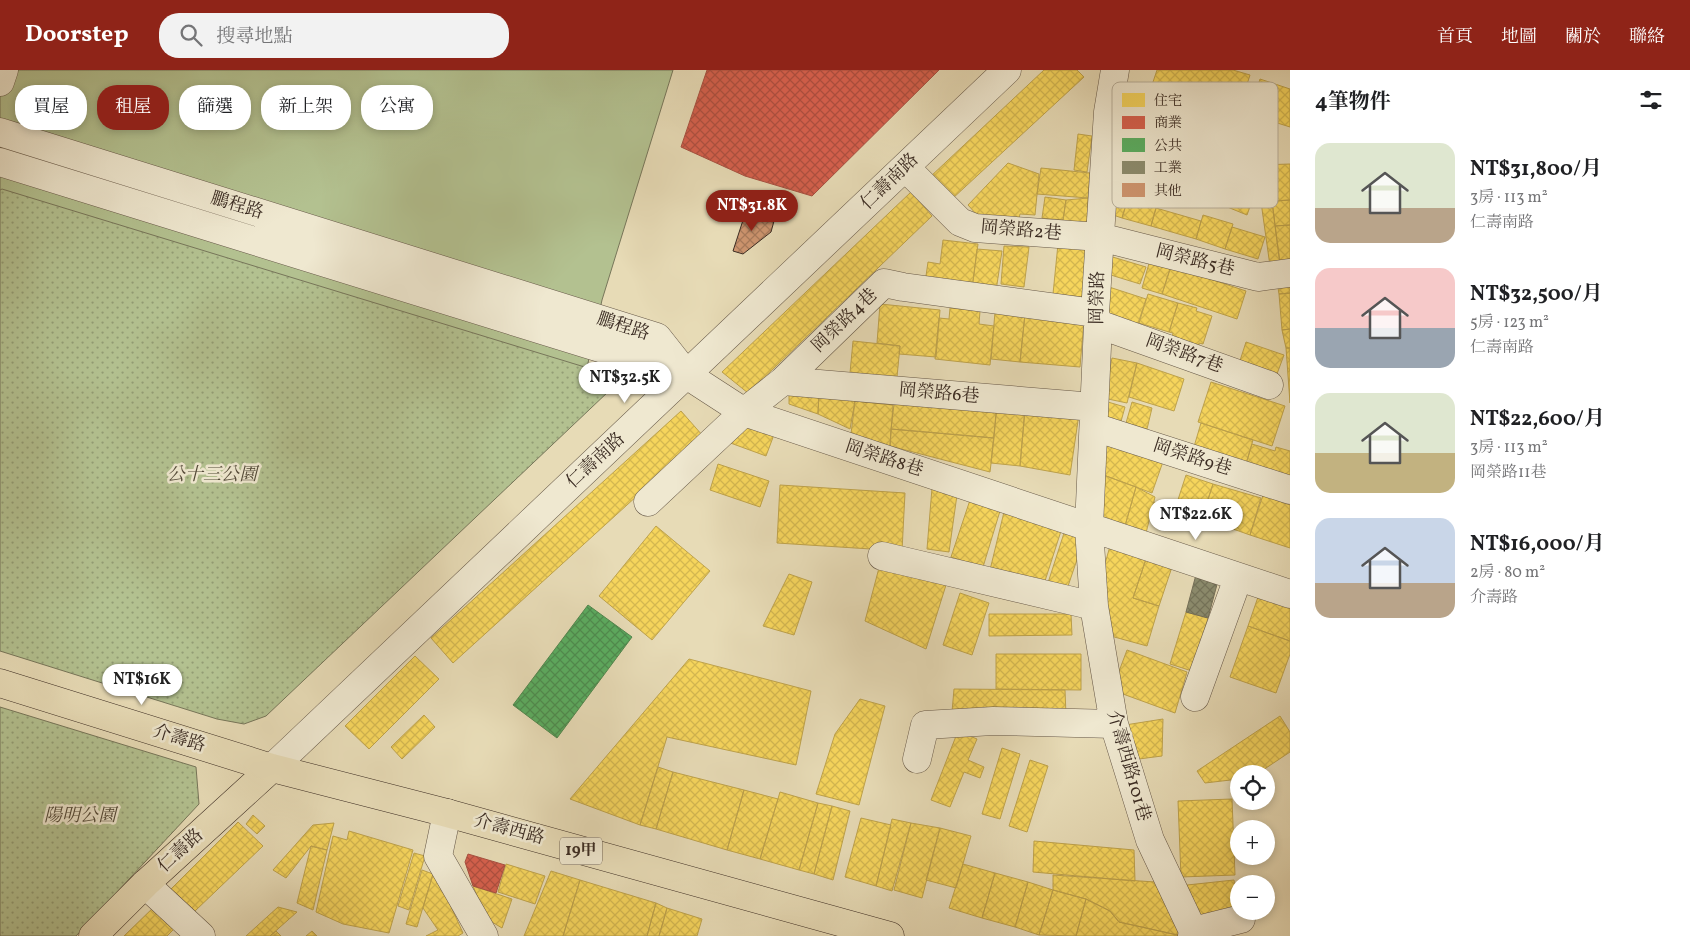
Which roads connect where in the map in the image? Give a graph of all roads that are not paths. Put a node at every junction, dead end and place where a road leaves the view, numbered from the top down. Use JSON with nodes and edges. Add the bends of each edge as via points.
{"nodes":[{"id":1,"x":4,"y":70,"type":"edge"},
{"id":2,"x":1007,"y":70,"type":"edge"},
{"id":3,"x":0,"y":82,"type":"edge"},
{"id":4,"x":1112,"y":88,"type":"edge"},
{"id":5,"x":0,"y":132,"type":"edge"},
{"id":6,"x":1107,"y":134,"type":"junction"},
{"id":7,"x":1112,"y":136,"type":"edge"},
{"id":8,"x":0,"y":162,"type":"edge"},
{"id":9,"x":905,"y":168,"type":"junction"},
{"id":10,"x":1100,"y":237,"type":"junction"},
{"id":11,"x":1290,"y":272,"type":"edge"},
{"id":12,"x":1096,"y":318,"type":"junction"},
{"id":13,"x":687,"y":375,"type":"junction"},
{"id":14,"x":783,"y":381,"type":"junction"},
{"id":15,"x":1269,"y":384,"type":"dead end"},
{"id":16,"x":744,"y":412,"type":"junction"},
{"id":17,"x":1094,"y":417,"type":"junction"},
{"id":18,"x":1290,"y":490,"type":"edge"},
{"id":19,"x":648,"y":502,"type":"dead end"},
{"id":20,"x":1089,"y":527,"type":"junction"},
{"id":21,"x":882,"y":556,"type":"dead end"},
{"id":22,"x":1238,"y":578,"type":"junction"},
{"id":23,"x":1290,"y":594,"type":"edge"},
{"id":24,"x":1094,"y":606,"type":"junction"},
{"id":25,"x":0,"y":683,"type":"edge"},
{"id":26,"x":1195,"y":697,"type":"dead end"},
{"id":27,"x":1114,"y":724,"type":"junction"},
{"id":28,"x":917,"y":759,"type":"dead end"},
{"id":29,"x":272,"y":768,"type":"junction"},
{"id":30,"x":446,"y":813,"type":"junction"},
{"id":31,"x":146,"y":884,"type":"junction"},
{"id":32,"x":1239,"y":920,"type":"edge"},
{"id":33,"x":1192,"y":934,"type":"edge"},
{"id":34,"x":93,"y":936,"type":"edge"},
{"id":35,"x":201,"y":936,"type":"edge"},
{"id":36,"x":484,"y":936,"type":"edge"},
{"id":37,"x":890,"y":936,"type":"edge"}],
"edges":[{"from":1,"to":3,"type":"street"},
{"from":2,"to":9,"type":"street","name":"仁壽南路"},
{"from":4,"to":6,"type":"street","name":"岡榮路"},
{"from":5,"to":13,"type":"street","name":"鵬程路","via":[[657,337]]},
{"from":6,"to":7,"type":"street"},
{"from":6,"to":10,"type":"street","name":"岡榮路"},
{"from":8,"to":13,"type":"street","name":"鵬程路"},
{"from":9,"to":10,"type":"street","name":"岡榮路2巷","via":[[960,222],[975,228]]},
{"from":9,"to":13,"type":"street","name":"仁壽南路"},
{"from":10,"to":11,"type":"street","name":"岡榮路5巷","via":[[1258,277]]},
{"from":10,"to":12,"type":"street","name":"岡榮路"},
{"from":12,"to":14,"type":"street","name":"岡榮路4巷","via":[[884,283]]},
{"from":12,"to":15,"type":"street","name":"岡榮路7巷"},
{"from":12,"to":17,"type":"street","name":"岡榮路"},
{"from":13,"to":16,"type":"street","name":"岡榮路8巷"},
{"from":13,"to":29,"type":"street","name":"仁壽南路"},
{"from":14,"to":16,"type":"street","name":"岡榮路4巷"},
{"from":14,"to":17,"type":"street","name":"岡榮路6巷"},
{"from":16,"to":19,"type":"street","name":"岡榮路4巷"},
{"from":16,"to":20,"type":"street","name":"岡榮路8巷"},
{"from":17,"to":18,"type":"street","name":"岡榮路9巷"},
{"from":17,"to":20,"type":"street","name":"岡榮路"},
{"from":20,"to":22,"type":"street","name":"岡榮路8巷"},
{"from":20,"to":24,"type":"street","name":"介壽西路101巷"},
{"from":21,"to":24,"type":"street"},
{"from":22,"to":23,"type":"street","name":"岡榮路8巷"},
{"from":22,"to":26,"type":"street"},
{"from":24,"to":27,"type":"street","name":"介壽西路101巷"},
{"from":25,"to":29,"type":"main road","name":"介壽路"},
{"from":27,"to":28,"type":"street","via":[[993,721],[925,725]]},
{"from":27,"to":33,"type":"street","name":"介壽西路101巷","via":[[1150,840]]},
{"from":29,"to":30,"type":"main road","name":"介壽西路","number":"19甲"},
{"from":29,"to":31,"type":"main road","name":"仁壽路"},
{"from":30,"to":36,"type":"street","via":[[438,856]]},
{"from":30,"to":37,"type":"main road","name":"介壽西路","number":"19甲"},
{"from":31,"to":34,"type":"main road","name":"仁壽路"},
{"from":31,"to":35,"type":"street"},
{"from":32,"to":33,"type":"street"}]}
